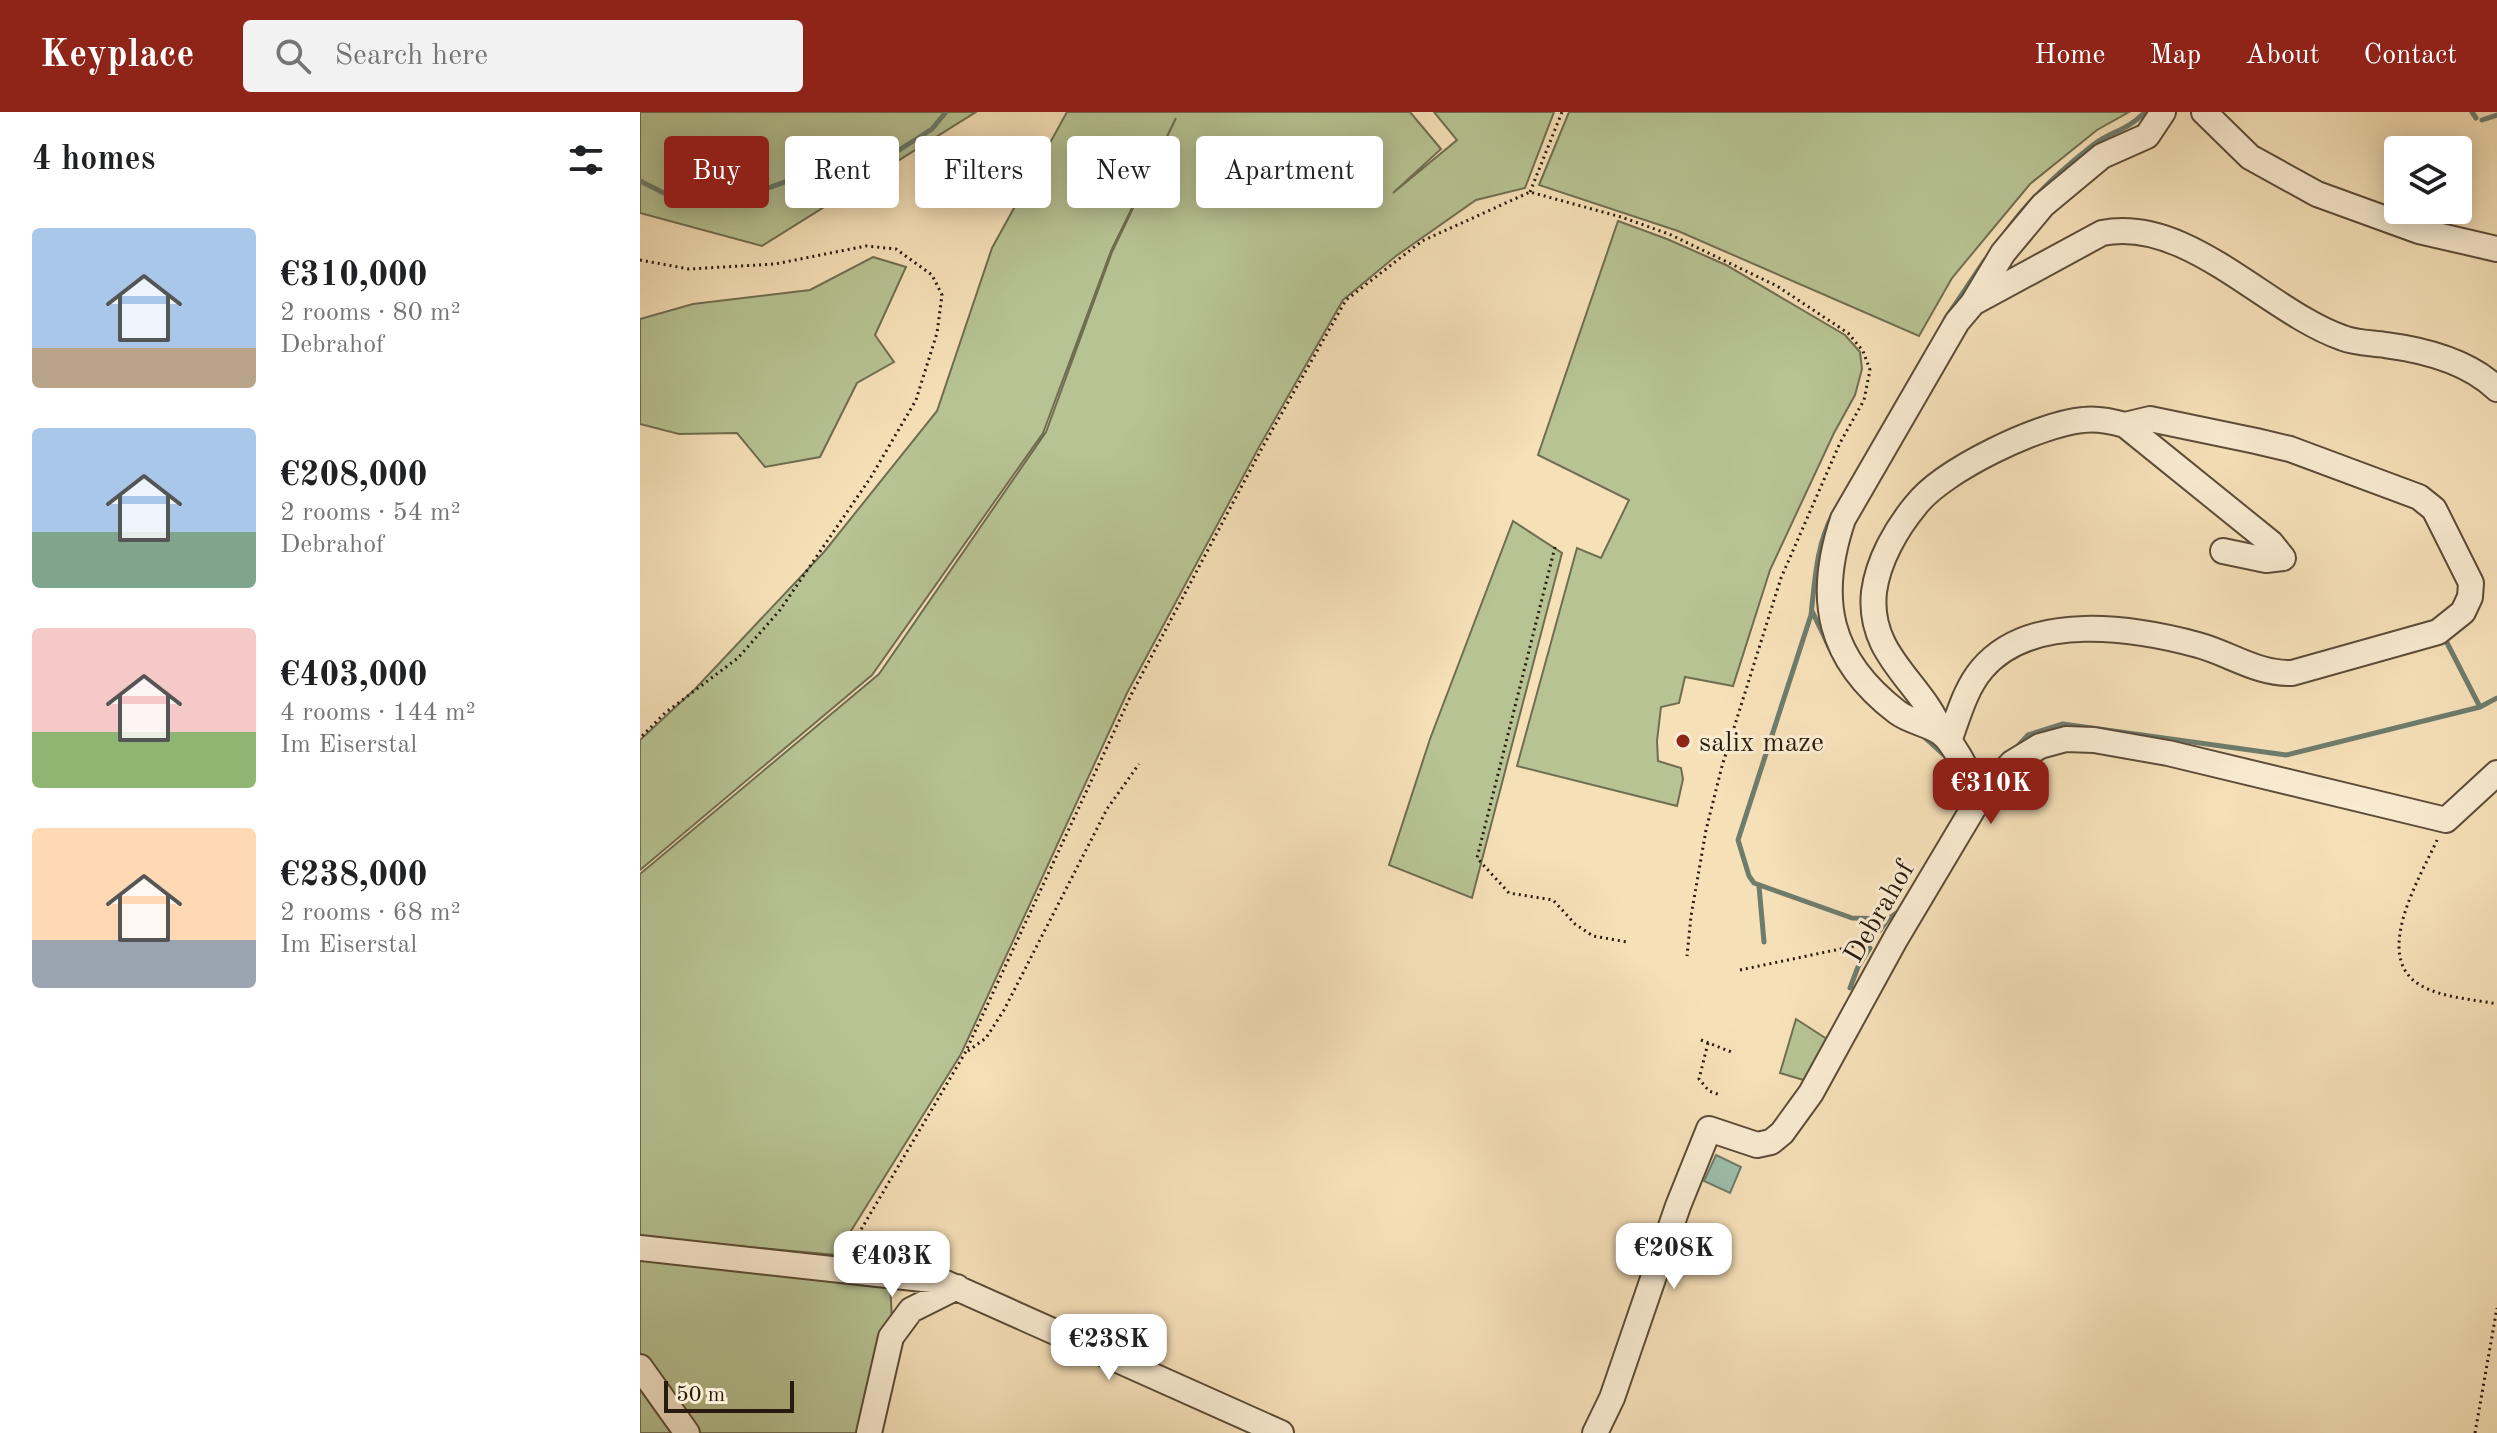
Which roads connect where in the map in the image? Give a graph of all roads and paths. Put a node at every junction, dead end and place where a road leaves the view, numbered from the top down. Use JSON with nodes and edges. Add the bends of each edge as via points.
{"nodes":[{"id":1,"x":1562,"y":112,"type":"edge"},
{"id":2,"x":2163,"y":112,"type":"edge"},
{"id":3,"x":2204,"y":112,"type":"edge"},
{"id":4,"x":1530,"y":192,"type":"junction"},
{"id":5,"x":2497,"y":249,"type":"edge"},
{"id":6,"x":640,"y":260,"type":"edge"},
{"id":7,"x":1973,"y":303,"type":"junction"},
{"id":8,"x":2497,"y":389,"type":"edge"},
{"id":9,"x":2125,"y":425,"type":"junction"},
{"id":10,"x":1555,"y":547,"type":"dead end"},
{"id":11,"x":2223,"y":551,"type":"dead end"},
{"id":12,"x":1945,"y":737,"type":"junction"},
{"id":13,"x":640,"y":738,"type":"edge"},
{"id":14,"x":1139,"y":764,"type":"dead end"},
{"id":15,"x":2497,"y":773,"type":"edge"},
{"id":16,"x":1980,"y":797,"type":"junction"},
{"id":17,"x":2446,"y":820,"type":"junction"},
{"id":18,"x":1896,"y":938,"type":"junction"},
{"id":19,"x":1627,"y":942,"type":"dead end"},
{"id":20,"x":1687,"y":956,"type":"dead end"},
{"id":21,"x":1740,"y":970,"type":"dead end"},
{"id":22,"x":2497,"y":1004,"type":"edge"},
{"id":23,"x":1701,"y":1040,"type":"dead end"},
{"id":24,"x":1708,"y":1043,"type":"junction"},
{"id":25,"x":965,"y":1053,"type":"junction"},
{"id":26,"x":1734,"y":1053,"type":"dead end"},
{"id":27,"x":1720,"y":1095,"type":"dead end"},
{"id":28,"x":640,"y":1248,"type":"edge"},
{"id":29,"x":837,"y":1270,"type":"junction"},
{"id":30,"x":957,"y":1287,"type":"junction"},
{"id":31,"x":2497,"y":1308,"type":"edge"},
{"id":32,"x":640,"y":1367,"type":"edge"},
{"id":33,"x":687,"y":1433,"type":"edge"},
{"id":34,"x":869,"y":1433,"type":"edge"},
{"id":35,"x":1281,"y":1433,"type":"edge"},
{"id":36,"x":1595,"y":1433,"type":"edge"},
{"id":37,"x":2475,"y":1433,"type":"edge"}],
"edges":[{"from":1,"to":4,"type":"path"},
{"from":2,"to":7,"type":"street","via":[[2147,136],[2102,156],[2043,205],[2003,253]]},
{"from":3,"to":5,"type":"street","via":[[2250,157],[2317,194],[2419,231]]},
{"from":4,"to":20,"type":"path","via":[[1669,234],[1777,286],[1848,333],[1870,370],[1864,400],[1781,578],[1731,737],[1706,830]]},
{"from":4,"to":25,"type":"path","via":[[1422,241],[1346,300],[1132,693]]},
{"from":6,"to":13,"type":"path","via":[[689,269],[775,264],[866,246],[896,249],[932,275],[942,295],[937,333],[916,400],[805,574],[738,658]]},
{"from":7,"to":8,"type":"street","via":[[2102,233],[2142,232],[2207,257],[2287,312],[2345,339],[2419,350],[2487,379]]},
{"from":7,"to":12,"type":"street","via":[[1843,519],[1828,590],[1832,623],[1856,672],[1898,712]]},
{"from":9,"to":11,"type":"street","via":[[2283,558]]},
{"from":9,"to":12,"type":"street","via":[[2081,420],[2026,436],[1960,469],[1917,502],[1888,545],[1874,593],[1877,630],[1890,659]]},
{"from":9,"to":12,"type":"street","via":[[2150,419],[2267,443],[2419,497],[2434,509],[2471,583],[2463,612],[2438,632],[2273,674],[2200,645],[2106,629],[2059,630],[2024,640],[1983,668]]},
{"from":10,"to":19,"type":"path","via":[[1477,858],[1509,893],[1553,900],[1593,936]]},
{"from":12,"to":16,"type":"street"},
{"from":14,"to":25,"type":"path","via":[[1107,809],[1004,1010],[986,1038]]},
{"from":15,"to":17,"type":"street"},
{"from":16,"to":17,"type":"street","name":"Debrahof","via":[[2012,763],[2040,746],[2066,739],[2094,740]]},
{"from":16,"to":18,"type":"street","name":"Debrahof"},
{"from":17,"to":22,"type":"path","via":[[2400,930],[2404,970],[2418,984],[2439,992]]},
{"from":18,"to":21,"type":"path"},
{"from":18,"to":36,"type":"street","name":"Debrahof","via":[[1811,1093],[1782,1133],[1757,1145],[1709,1129]]},
{"from":23,"to":24,"type":"path"},
{"from":24,"to":26,"type":"path"},
{"from":24,"to":27,"type":"path","via":[[1699,1079]]},
{"from":25,"to":29,"type":"path"},
{"from":28,"to":29,"type":"street"},
{"from":29,"to":30,"type":"street"},
{"from":30,"to":34,"type":"street","via":[[911,1310],[891,1337]]},
{"from":30,"to":35,"type":"street"},
{"from":31,"to":37,"type":"path"},
{"from":32,"to":33,"type":"street"}]}
